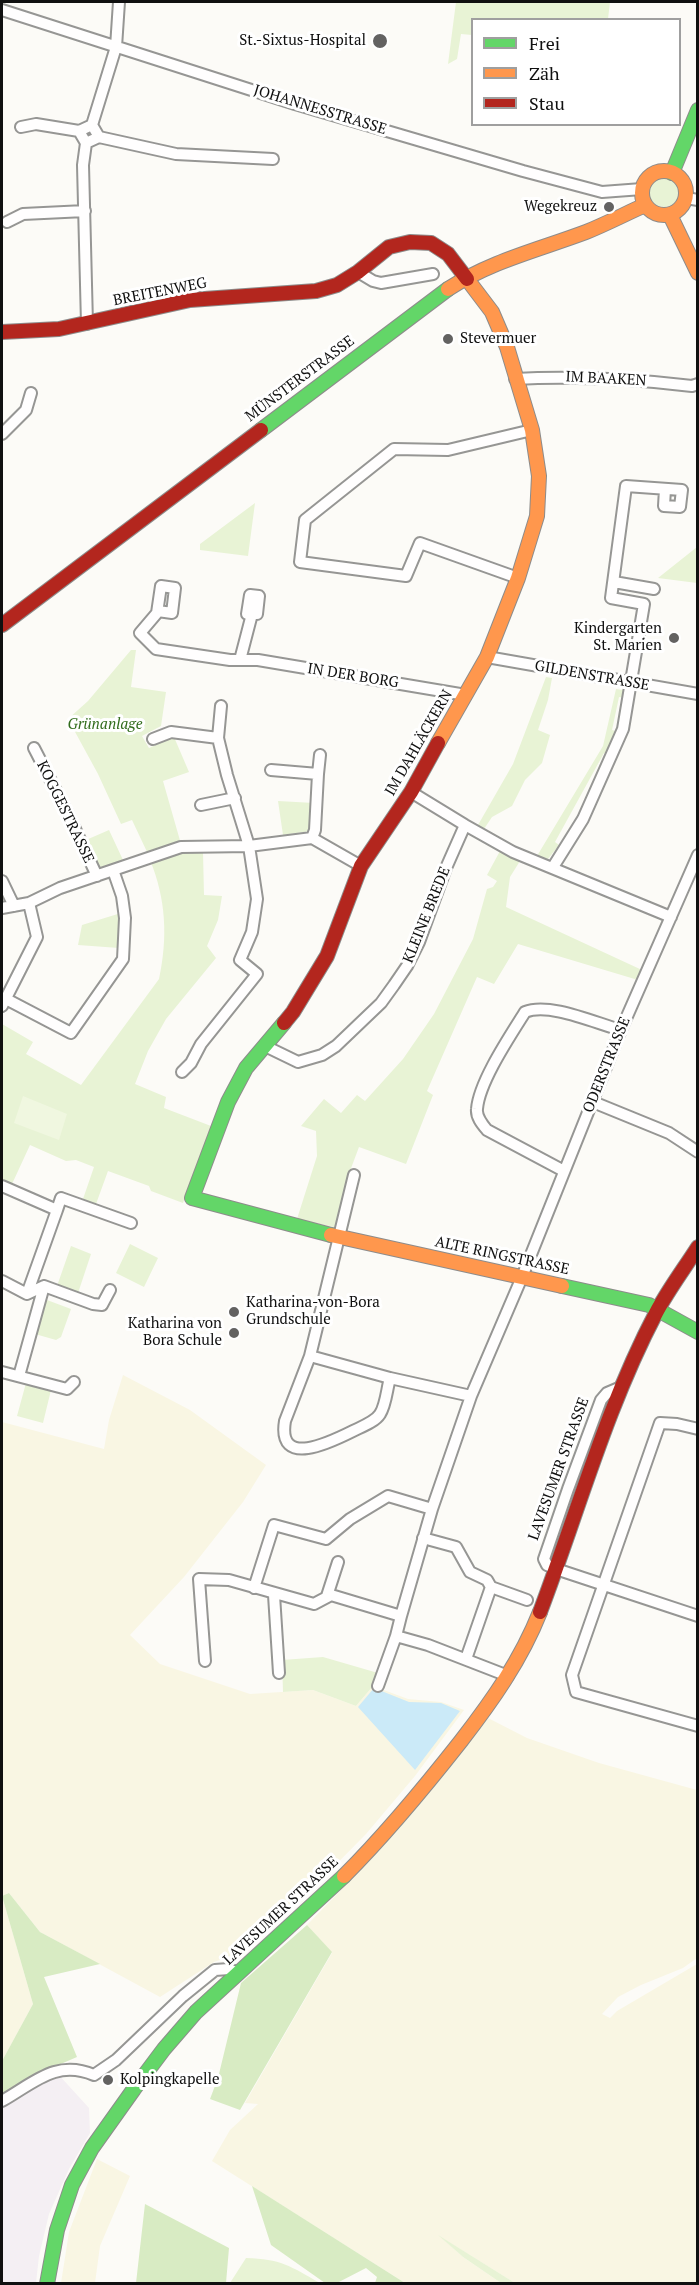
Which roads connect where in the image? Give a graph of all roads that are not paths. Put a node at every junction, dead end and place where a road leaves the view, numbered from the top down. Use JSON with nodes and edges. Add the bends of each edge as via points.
{"nodes":[{"id":1,"x":118,"y":2,"type":"edge"},
{"id":2,"x":2,"y":10,"type":"edge"},
{"id":3,"x":116,"y":47,"type":"junction"},
{"id":4,"x":698,"y":110,"type":"edge"},
{"id":5,"x":92,"y":125,"type":"junction"},
{"id":6,"x":21,"y":127,"type":"dead end"},
{"id":7,"x":79,"y":131,"type":"junction"},
{"id":8,"x":99,"y":137,"type":"junction"},
{"id":9,"x":86,"y":143,"type":"junction"},
{"id":10,"x":273,"y":159,"type":"dead end"},
{"id":11,"x":672,"y":172,"type":"junction"},
{"id":12,"x":642,"y":189,"type":"junction"},
{"id":13,"x":692,"y":199,"type":"edge"},
{"id":14,"x":645,"y":205,"type":"junction"},
{"id":15,"x":85,"y":211,"type":"junction"},
{"id":16,"x":670,"y":215,"type":"junction"},
{"id":17,"x":7,"y":222,"type":"dead end"},
{"id":18,"x":358,"y":272,"type":"junction"},
{"id":19,"x":698,"y":273,"type":"edge"},
{"id":20,"x":433,"y":274,"type":"dead end"},
{"id":21,"x":467,"y":277,"type":"junction"},
{"id":22,"x":87,"y":324,"type":"junction"},
{"id":23,"x":2,"y":332,"type":"edge"},
{"id":24,"x":515,"y":379,"type":"junction"},
{"id":25,"x":698,"y":384,"type":"edge"},
{"id":26,"x":31,"y":393,"type":"dead end"},
{"id":27,"x":532,"y":430,"type":"junction"},
{"id":28,"x":2,"y":434,"type":"edge"},
{"id":29,"x":665,"y":489,"type":"dead end"},
{"id":30,"x":518,"y":578,"type":"junction"},
{"id":31,"x":614,"y":582,"type":"junction"},
{"id":32,"x":644,"y":604,"type":"junction"},
{"id":33,"x":158,"y":611,"type":"dead end"},
{"id":34,"x":252,"y":614,"type":"dead end"},
{"id":35,"x":2,"y":625,"type":"edge"},
{"id":36,"x":487,"y":657,"type":"junction"},
{"id":37,"x":240,"y":660,"type":"junction"},
{"id":38,"x":631,"y":684,"type":"junction"},
{"id":39,"x":698,"y":694,"type":"edge"},
{"id":40,"x":466,"y":695,"type":"junction"},
{"id":41,"x":221,"y":706,"type":"dead end"},
{"id":42,"x":218,"y":738,"type":"junction"},
{"id":43,"x":153,"y":739,"type":"dead end"},
{"id":44,"x":34,"y":748,"type":"dead end"},
{"id":45,"x":320,"y":755,"type":"dead end"},
{"id":46,"x":271,"y":770,"type":"dead end"},
{"id":47,"x":318,"y":774,"type":"junction"},
{"id":48,"x":411,"y":792,"type":"junction"},
{"id":49,"x":235,"y":798,"type":"junction"},
{"id":50,"x":201,"y":805,"type":"dead end"},
{"id":51,"x":465,"y":825,"type":"junction"},
{"id":52,"x":312,"y":838,"type":"junction"},
{"id":53,"x":249,"y":846,"type":"junction"},
{"id":54,"x":698,"y":855,"type":"edge"},
{"id":55,"x":361,"y":866,"type":"junction"},
{"id":56,"x":553,"y":867,"type":"junction"},
{"id":57,"x":113,"y":870,"type":"junction"},
{"id":58,"x":97,"y":876,"type":"junction"},
{"id":59,"x":2,"y":881,"type":"edge"},
{"id":60,"x":692,"y":881,"type":"edge"},
{"id":61,"x":29,"y":903,"type":"junction"},
{"id":62,"x":14,"y":906,"type":"junction"},
{"id":63,"x":2,"y":908,"type":"edge"},
{"id":64,"x":671,"y":917,"type":"junction"},
{"id":65,"x":4,"y":1003,"type":"edge"},
{"id":66,"x":621,"y":1030,"type":"junction"},
{"id":67,"x":265,"y":1046,"type":"junction"},
{"id":68,"x":182,"y":1072,"type":"dead end"},
{"id":69,"x":593,"y":1102,"type":"junction"},
{"id":70,"x":698,"y":1152,"type":"edge"},
{"id":71,"x":564,"y":1171,"type":"junction"},
{"id":72,"x":354,"y":1175,"type":"dead end"},
{"id":73,"x":2,"y":1186,"type":"edge"},
{"id":74,"x":192,"y":1198,"type":"joint"},
{"id":75,"x":57,"y":1210,"type":"junction"},
{"id":76,"x":131,"y":1223,"type":"dead end"},
{"id":77,"x":339,"y":1237,"type":"junction"},
{"id":78,"x":698,"y":1247,"type":"edge"},
{"id":79,"x":522,"y":1277,"type":"junction"},
{"id":80,"x":2,"y":1281,"type":"edge"},
{"id":81,"x":44,"y":1286,"type":"junction"},
{"id":82,"x":110,"y":1290,"type":"dead end"},
{"id":83,"x":27,"y":1294,"type":"junction"},
{"id":84,"x":658,"y":1309,"type":"junction"},
{"id":85,"x":698,"y":1332,"type":"edge"},
{"id":86,"x":310,"y":1356,"type":"junction"},
{"id":87,"x":2,"y":1372,"type":"edge"},
{"id":88,"x":19,"y":1376,"type":"junction"},
{"id":89,"x":390,"y":1378,"type":"junction"},
{"id":90,"x":74,"y":1382,"type":"dead end"},
{"id":91,"x":471,"y":1396,"type":"junction"},
{"id":92,"x":698,"y":1429,"type":"edge"},
{"id":93,"x":432,"y":1509,"type":"junction"},
{"id":94,"x":423,"y":1538,"type":"junction"},
{"id":95,"x":338,"y":1562,"type":"dead end"},
{"id":96,"x":555,"y":1568,"type":"junction"},
{"id":97,"x":603,"y":1585,"type":"junction"},
{"id":98,"x":491,"y":1587,"type":"junction"},
{"id":99,"x":254,"y":1588,"type":"junction"},
{"id":100,"x":274,"y":1594,"type":"junction"},
{"id":101,"x":327,"y":1596,"type":"junction"},
{"id":102,"x":527,"y":1600,"type":"dead end"},
{"id":103,"x":401,"y":1616,"type":"junction"},
{"id":104,"x":698,"y":1616,"type":"edge"},
{"id":105,"x":396,"y":1636,"type":"junction"},
{"id":106,"x":466,"y":1659,"type":"junction"},
{"id":107,"x":205,"y":1661,"type":"dead end"},
{"id":108,"x":279,"y":1673,"type":"dead end"},
{"id":109,"x":508,"y":1676,"type":"junction"},
{"id":110,"x":378,"y":1686,"type":"dead end"},
{"id":111,"x":698,"y":1726,"type":"edge"},
{"id":112,"x":238,"y":1973,"type":"junction"},
{"id":113,"x":2,"y":2101,"type":"edge"},
{"id":114,"x":47,"y":2283,"type":"edge"}],
"edges":[{"from":1,"to":3,"type":"street"},
{"from":2,"to":3,"type":"street","name":"JOHANNESSTRASSE"},
{"from":3,"to":5,"type":"street"},
{"from":3,"to":12,"type":"street","name":"JOHANNESSTRASSE","via":[[523,171],[602,192]]},
{"from":4,"to":11,"type":"street"},
{"from":5,"to":7,"type":"street"},
{"from":5,"to":8,"type":"street"},
{"from":6,"to":7,"type":"street","via":[[36,124]]},
{"from":7,"to":9,"type":"street"},
{"from":8,"to":9,"type":"street"},
{"from":8,"to":10,"type":"street","via":[[176,154]]},
{"from":9,"to":15,"type":"street"},
{"from":11,"to":12,"type":"street","via":[[657,172],[644,182]]},
{"from":11,"to":13,"type":"street"},
{"from":12,"to":14,"type":"street"},
{"from":13,"to":16,"type":"street"},
{"from":14,"to":16,"type":"street","via":[[655,214]]},
{"from":14,"to":21,"type":"street","name":"MÜNSTERSTRASSE"},
{"from":15,"to":17,"type":"street","via":[[23,214]]},
{"from":15,"to":22,"type":"street"},
{"from":16,"to":19,"type":"street"},
{"from":18,"to":20,"type":"street","via":[[381,283]]},
{"from":18,"to":21,"type":"street","name":"BREITENWEG","via":[[389,247],[410,242],[431,243],[448,254]]},
{"from":18,"to":22,"type":"street","name":"BREITENWEG","via":[[338,285],[316,291],[190,300]]},
{"from":21,"to":24,"type":"street","name":"IM DAHLÄCKERN","via":[[492,312]]},
{"from":21,"to":35,"type":"street","name":"MÜNSTERSTRASSE"},
{"from":22,"to":23,"type":"street","name":"BREITENWEG"},
{"from":24,"to":25,"type":"street","name":"IM BAAKEN","via":[[567,376]]},
{"from":24,"to":27,"type":"street","name":"IM DAHLÄCKERN"},
{"from":26,"to":28,"type":"street","via":[[26,410]]},
{"from":27,"to":30,"type":"street","name":"IM DAHLÄCKERN","via":[[539,476],[537,516]]},
{"from":27,"to":30,"type":"street","via":[[448,450],[394,449],[305,520],[300,562],[406,576],[420,543]]},
{"from":29,"to":31,"type":"street","via":[[626,486]]},
{"from":30,"to":36,"type":"street","name":"IM DAHLÄCKERN"},
{"from":31,"to":32,"type":"street","via":[[611,598]]},
{"from":31,"to":32,"type":"street","via":[[651,588]]},
{"from":32,"to":38,"type":"street"},
{"from":33,"to":37,"type":"street","name":"IN DER BORG","via":[[140,633],[156,649]]},
{"from":34,"to":37,"type":"street"},
{"from":36,"to":38,"type":"street","name":"GILDENSTRASSE"},
{"from":36,"to":40,"type":"street","name":"IM DAHLÄCKERN"},
{"from":37,"to":40,"type":"street","name":"IN DER BORG"},
{"from":38,"to":39,"type":"street","name":"GILDENSTRASSE"},
{"from":38,"to":56,"type":"street","via":[[623,729],[612,756],[583,819]]},
{"from":40,"to":48,"type":"street","name":"IM DAHLÄCKERN"},
{"from":41,"to":42,"type":"street"},
{"from":42,"to":43,"type":"street","via":[[171,732]]},
{"from":42,"to":49,"type":"street"},
{"from":44,"to":58,"type":"street","name":"KOGGESTRASSE"},
{"from":45,"to":47,"type":"street"},
{"from":46,"to":47,"type":"street"},
{"from":47,"to":52,"type":"street"},
{"from":48,"to":51,"type":"street"},
{"from":48,"to":55,"type":"street","name":"IM DAHLÄCKERN"},
{"from":49,"to":50,"type":"street"},
{"from":49,"to":53,"type":"street"},
{"from":51,"to":56,"type":"street","via":[[513,852]]},
{"from":51,"to":67,"type":"street","name":"KLEINE BREDE","via":[[419,942],[381,1003],[322,1055],[298,1062]]},
{"from":52,"to":53,"type":"street","name":"KOGGESTRASSE"},
{"from":52,"to":55,"type":"street"},
{"from":53,"to":57,"type":"street","name":"KOGGESTRASSE","via":[[181,847]]},
{"from":53,"to":68,"type":"street","via":[[257,899],[252,932],[240,960],[257,974]]},
{"from":54,"to":60,"type":"street","name":"ODERSTRASSE"},
{"from":55,"to":67,"type":"street","name":"IM DAHLÄCKERN","via":[[327,956],[293,1012]]},
{"from":56,"to":64,"type":"street"},
{"from":57,"to":58,"type":"street","name":"KOGGESTRASSE"},
{"from":57,"to":65,"type":"street","via":[[125,918],[123,959],[70,1033]]},
{"from":58,"to":61,"type":"street","name":"KOGGESTRASSE"},
{"from":59,"to":62,"type":"street"},
{"from":60,"to":64,"type":"street","name":"ODERSTRASSE"},
{"from":61,"to":62,"type":"street","name":"KOGGESTRASSE"},
{"from":61,"to":65,"type":"street","via":[[38,937]]},
{"from":62,"to":63,"type":"street","name":"KOGGESTRASSE"},
{"from":64,"to":66,"type":"street","name":"ODERSTRASSE"},
{"from":66,"to":69,"type":"street","name":"ODERSTRASSE"},
{"from":66,"to":71,"type":"street","via":[[535,1008],[525,1012],[488,1075],[477,1110],[479,1121],[487,1130]]},
{"from":67,"to":74,"type":"street","name":"IM DAHLÄCKERN","via":[[246,1068],[228,1102]]},
{"from":69,"to":70,"type":"street","via":[[669,1133]]},
{"from":69,"to":71,"type":"street","name":"ODERSTRASSE"},
{"from":71,"to":79,"type":"street","name":"ODERSTRASSE"},
{"from":72,"to":77,"type":"street"},
{"from":73,"to":75,"type":"street"},
{"from":74,"to":77,"type":"street","name":"ALTE RINGSTRASSE"},
{"from":75,"to":76,"type":"street","via":[[61,1198]]},
{"from":75,"to":83,"type":"street"},
{"from":77,"to":79,"type":"street","name":"ALTE RINGSTRASSE"},
{"from":77,"to":86,"type":"street"},
{"from":78,"to":84,"type":"street","name":"LAVESUMER STRASSE"},
{"from":79,"to":84,"type":"street","name":"ALTE RINGSTRASSE"},
{"from":79,"to":91,"type":"street","name":"ODERSTRASSE"},
{"from":80,"to":83,"type":"street"},
{"from":81,"to":82,"type":"street","via":[[102,1305]]},
{"from":81,"to":83,"type":"street"},
{"from":81,"to":88,"type":"street"},
{"from":84,"to":85,"type":"street","name":"ALTE RINGSTRASSE"},
{"from":84,"to":96,"type":"street","name":"LAVESUMER STRASSE","via":[[610,1412]]},
{"from":86,"to":89,"type":"street"},
{"from":86,"to":89,"type":"street","via":[[283,1432],[292,1446],[306,1450],[372,1422],[381,1414]]},
{"from":87,"to":88,"type":"street"},
{"from":88,"to":90,"type":"street","via":[[67,1389]]},
{"from":89,"to":91,"type":"street"},
{"from":91,"to":93,"type":"street","name":"ODERSTRASSE"},
{"from":92,"to":97,"type":"street","via":[[660,1424]]},
{"from":93,"to":94,"type":"street","name":"ODERSTRASSE"},
{"from":93,"to":99,"type":"street","via":[[388,1496],[326,1539],[274,1525]]},
{"from":94,"to":98,"type":"street","via":[[456,1547],[470,1572],[487,1580]]},
{"from":94,"to":103,"type":"street","name":"ODERSTRASSE"},
{"from":95,"to":101,"type":"street"},
{"from":96,"to":97,"type":"street"},
{"from":96,"to":109,"type":"street","name":"LAVESUMER STRASSE","via":[[532,1633]]},
{"from":97,"to":104,"type":"street"},
{"from":97,"to":111,"type":"street","via":[[572,1675],[576,1692]]},
{"from":98,"to":102,"type":"street"},
{"from":98,"to":106,"type":"street"},
{"from":99,"to":100,"type":"street"},
{"from":99,"to":107,"type":"street","via":[[229,1580],[199,1579]]},
{"from":100,"to":101,"type":"street","via":[[314,1604]]},
{"from":100,"to":108,"type":"street"},
{"from":101,"to":103,"type":"street"},
{"from":103,"to":105,"type":"street","name":"ODERSTRASSE"},
{"from":105,"to":106,"type":"street"},
{"from":105,"to":110,"type":"street","name":"ODERSTRASSE"},
{"from":106,"to":109,"type":"street"},
{"from":109,"to":112,"type":"street","name":"LAVESUMER STRASSE","via":[[377,1841],[302,1917]]},
{"from":112,"to":113,"type":"street","via":[[215,1970],[116,2060],[94,2075],[66,2068]]},
{"from":112,"to":114,"type":"street","name":"LAVESUMER STRASSE","via":[[182,2028],[149,2068],[77,2175],[52,2247]]}]}
